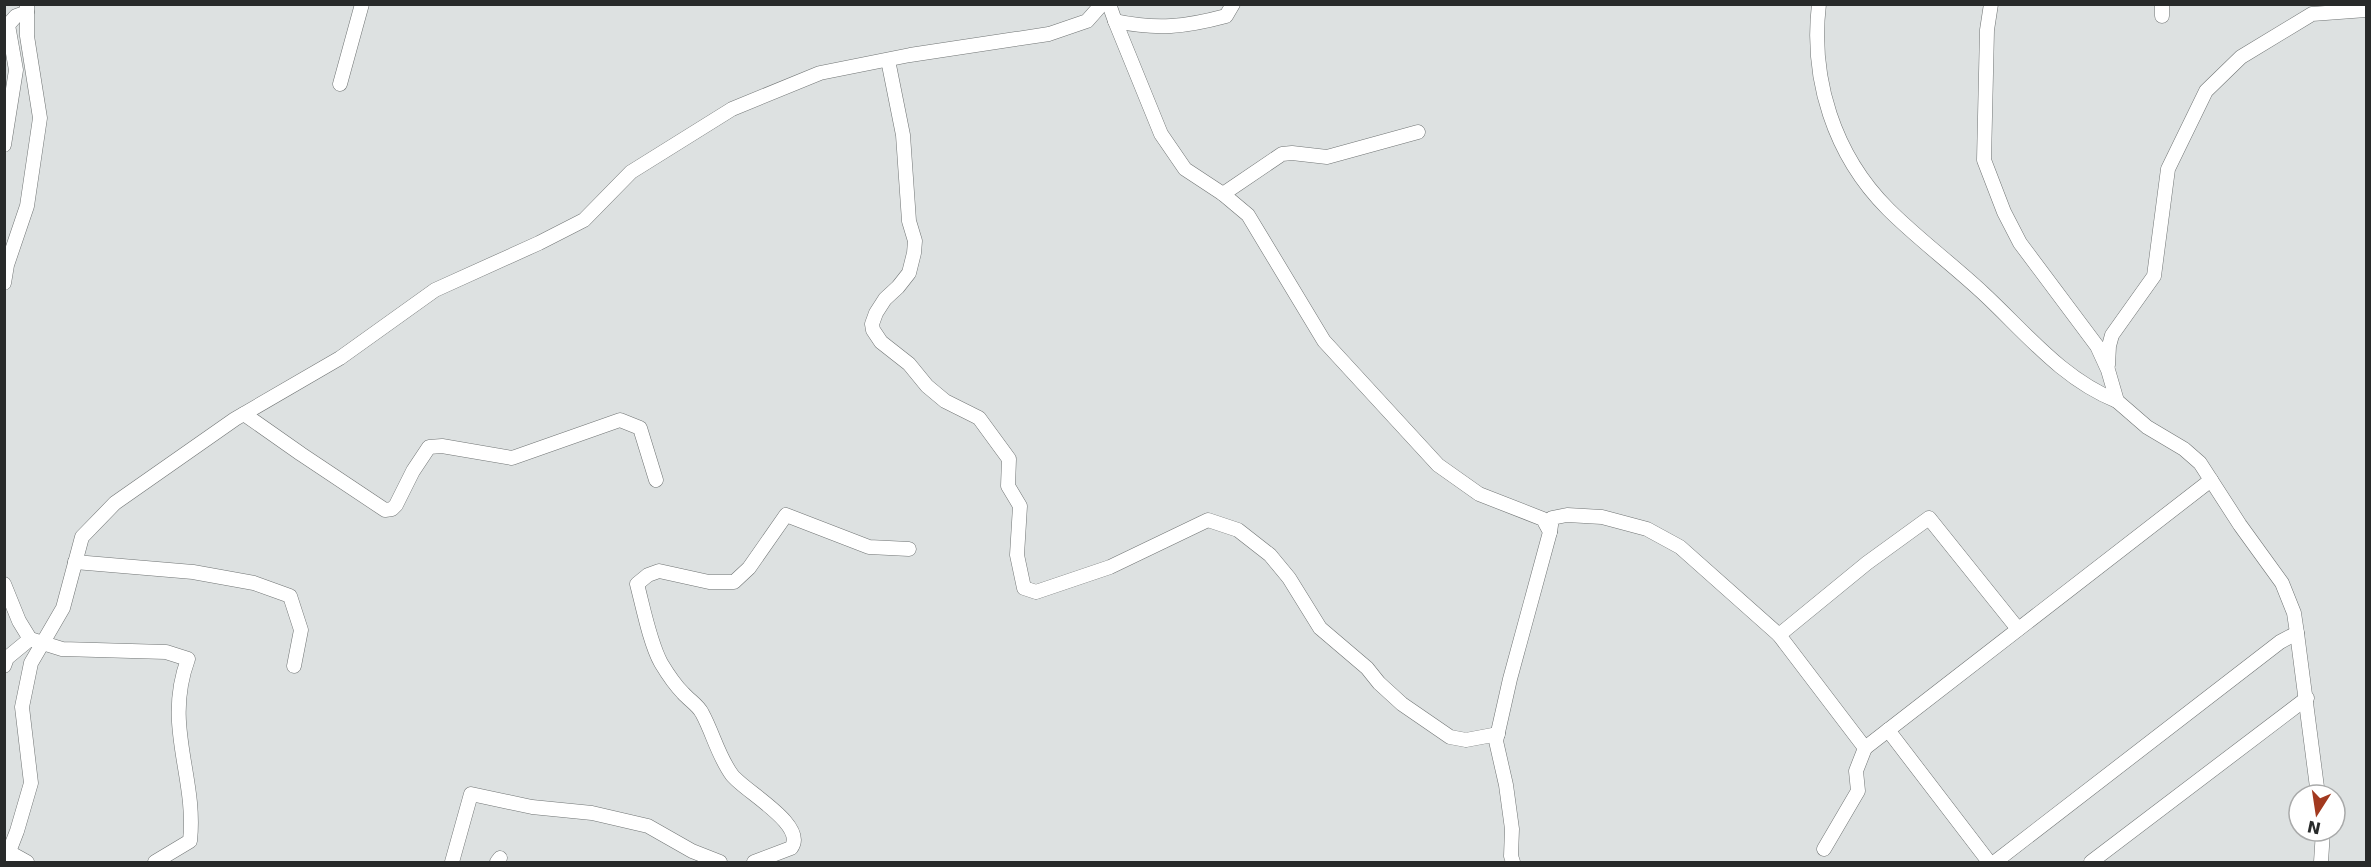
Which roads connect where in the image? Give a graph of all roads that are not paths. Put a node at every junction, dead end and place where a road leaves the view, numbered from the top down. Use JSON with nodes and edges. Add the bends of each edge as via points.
{"nodes":[{"id":1,"x":362,"y":4,"type":"edge"},
{"id":2,"x":1102,"y":4,"type":"edge"},
{"id":3,"x":1109,"y":4,"type":"edge"},
{"id":4,"x":1233,"y":4,"type":"edge"},
{"id":5,"x":1819,"y":4,"type":"edge"},
{"id":6,"x":1991,"y":4,"type":"edge"},
{"id":7,"x":27,"y":8,"type":"edge"},
{"id":8,"x":2367,"y":10,"type":"edge"},
{"id":9,"x":1115,"y":21,"type":"junction"},
{"id":10,"x":888,"y":60,"type":"junction"},
{"id":11,"x":340,"y":84,"type":"dead end"},
{"id":12,"x":1418,"y":132,"type":"dead end"},
{"id":13,"x":4,"y":145,"type":"edge"},
{"id":14,"x":1223,"y":194,"type":"junction"},
{"id":15,"x":4,"y":283,"type":"edge"},
{"id":16,"x":2108,"y":370,"type":"junction"},
{"id":17,"x":2117,"y":401,"type":"junction"},
{"id":18,"x":244,"y":414,"type":"junction"},
{"id":19,"x":656,"y":480,"type":"dead end"},
{"id":20,"x":2211,"y":480,"type":"junction"},
{"id":21,"x":1550,"y":532,"type":"junction"},
{"id":22,"x":909,"y":549,"type":"dead end"},
{"id":23,"x":75,"y":562,"type":"junction"},
{"id":24,"x":4,"y":585,"type":"edge"},
{"id":25,"x":2018,"y":629,"type":"junction"},
{"id":26,"x":2297,"y":633,"type":"junction"},
{"id":27,"x":1779,"y":635,"type":"junction"},
{"id":28,"x":36,"y":641,"type":"junction"},
{"id":29,"x":4,"y":666,"type":"edge"},
{"id":30,"x":294,"y":666,"type":"dead end"},
{"id":31,"x":2307,"y":698,"type":"junction"},
{"id":32,"x":1888,"y":730,"type":"junction"},
{"id":33,"x":1498,"y":734,"type":"junction"},
{"id":34,"x":1865,"y":748,"type":"junction"},
{"id":35,"x":2317,"y":783,"type":"edge"},
{"id":36,"x":2322,"y":843,"type":"edge"},
{"id":37,"x":1824,"y":849,"type":"dead end"},
{"id":38,"x":7,"y":857,"type":"edge"},
{"id":39,"x":27,"y":862,"type":"edge"},
{"id":40,"x":155,"y":862,"type":"edge"},
{"id":41,"x":452,"y":862,"type":"edge"},
{"id":42,"x":720,"y":862,"type":"edge"},
{"id":43,"x":754,"y":862,"type":"edge"},
{"id":44,"x":1513,"y":862,"type":"edge"},
{"id":45,"x":1989,"y":862,"type":"edge"},
{"id":46,"x":1995,"y":862,"type":"edge"},
{"id":47,"x":2091,"y":862,"type":"edge"},
{"id":48,"x":2321,"y":862,"type":"edge"}],
"edges":[{"from":1,"to":11,"type":"street"},
{"from":2,"to":10,"type":"street","via":[[1087,21],[1049,33]]},
{"from":3,"to":9,"type":"street"},
{"from":4,"to":9,"type":"street","via":[[1226,16],[1193,25],[1145,27]]},
{"from":5,"to":17,"type":"street","via":[[1817,52],[1824,98],[1842,144],[1862,178],[1887,208],[2063,371]]},
{"from":6,"to":16,"type":"street","via":[[1984,160],[2020,243],[2097,346]]},
{"from":7,"to":13,"type":"street","via":[[8,26],[16,70]]},
{"from":7,"to":15,"type":"street","via":[[27,36],[40,118],[27,206]]},
{"from":8,"to":16,"type":"street","via":[[2312,14],[2241,57],[2206,91],[2168,169],[2154,276],[2112,335]]},
{"from":9,"to":14,"type":"street","via":[[1161,134],[1185,169]]},
{"from":10,"to":18,"type":"street","via":[[820,74],[732,110],[631,172],[584,220],[435,290],[340,358]]},
{"from":10,"to":33,"type":"street","via":[[903,135],[909,221],[915,241],[909,273],[876,313],[873,330],[945,401],[980,418],[1009,459],[1008,486],[1020,506],[1017,555],[1024,588],[1036,592],[1110,567],[1208,520],[1238,530],[1270,555],[1320,628],[1402,704],[1450,738],[1466,740]]},
{"from":12,"to":14,"type":"street","via":[[1327,157],[1282,154]]},
{"from":14,"to":21,"type":"street","via":[[1248,215],[1324,341],[1438,465],[1479,494],[1543,519]]},
{"from":16,"to":17,"type":"street"},
{"from":17,"to":20,"type":"street","via":[[2192,455]]},
{"from":18,"to":19,"type":"street","via":[[385,510],[396,505],[429,447],[512,458],[620,420],[640,428]]},
{"from":18,"to":23,"type":"street","via":[[115,503],[82,537]]},
{"from":20,"to":25,"type":"street"},
{"from":20,"to":26,"type":"street","via":[[2282,583]]},
{"from":21,"to":27,"type":"street","via":[[1551,519],[1567,515],[1602,517],[1647,529],[1680,547]]},
{"from":21,"to":33,"type":"street"},
{"from":22,"to":43,"type":"street","via":[[869,546],[786,515],[734,582],[709,582],[659,571],[637,584],[661,663],[701,711],[733,776],[772,808],[795,836],[791,848]]},
{"from":23,"to":28,"type":"street","via":[[63,608]]},
{"from":23,"to":30,"type":"street","via":[[193,572],[254,583],[290,596],[301,630]]},
{"from":24,"to":28,"type":"street","via":[[19,621]]},
{"from":25,"to":27,"type":"street","via":[[1929,519],[1867,563]]},
{"from":25,"to":32,"type":"street"},
{"from":26,"to":31,"type":"street"},
{"from":26,"to":46,"type":"street","via":[[2156,736]]},
{"from":27,"to":34,"type":"street"},
{"from":28,"to":29,"type":"street","via":[[7,658]]},
{"from":28,"to":38,"type":"street","via":[[22,707],[31,783]]},
{"from":28,"to":40,"type":"street","via":[[62,649],[166,652],[188,659],[180,680],[177,722],[193,816],[190,841]]},
{"from":31,"to":35,"type":"street"},
{"from":31,"to":47,"type":"street"},
{"from":32,"to":34,"type":"street"},
{"from":32,"to":45,"type":"street"},
{"from":33,"to":44,"type":"street"},
{"from":34,"to":37,"type":"street","via":[[1856,771],[1858,791]]},
{"from":36,"to":48,"type":"street"},
{"from":38,"to":39,"type":"street"},
{"from":41,"to":42,"type":"street","via":[[471,794],[648,826],[692,852]]}]}
